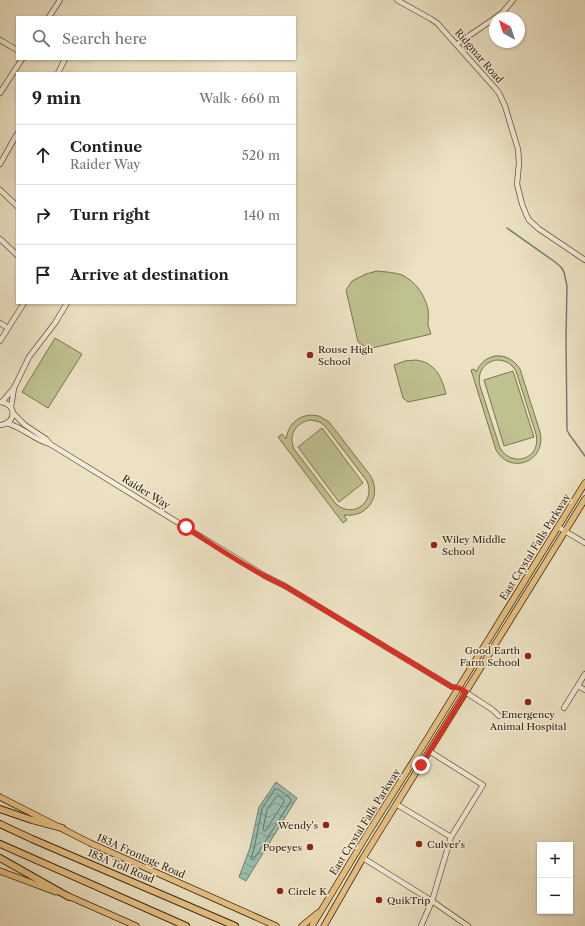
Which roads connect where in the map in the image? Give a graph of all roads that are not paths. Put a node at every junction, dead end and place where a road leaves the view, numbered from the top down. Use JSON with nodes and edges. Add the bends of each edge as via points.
{"nodes":[{"id":1,"x":59,"y":0,"type":"edge"},
{"id":2,"x":397,"y":0,"type":"edge"},
{"id":3,"x":513,"y":0,"type":"edge"},
{"id":4,"x":502,"y":12,"type":"edge"},
{"id":5,"x":50,"y":16,"type":"edge"},
{"id":6,"x":489,"y":22,"type":"edge"},
{"id":7,"x":0,"y":40,"type":"edge"},
{"id":8,"x":456,"y":44,"type":"junction"},
{"id":9,"x":16,"y":49,"type":"edge"},
{"id":10,"x":22,"y":60,"type":"edge"},
{"id":11,"x":64,"y":60,"type":"edge"},
{"id":12,"x":58,"y":72,"type":"edge"},
{"id":13,"x":15,"y":73,"type":"edge"},
{"id":14,"x":0,"y":93,"type":"edge"},
{"id":15,"x":16,"y":136,"type":"edge"},
{"id":16,"x":0,"y":164,"type":"edge"},
{"id":17,"x":0,"y":190,"type":"edge"},
{"id":18,"x":16,"y":205,"type":"edge"},
{"id":19,"x":0,"y":239,"type":"edge"},
{"id":20,"x":16,"y":253,"type":"edge"},
{"id":21,"x":585,"y":260,"type":"edge"},
{"id":22,"x":23,"y":304,"type":"edge"},
{"id":23,"x":66,"y":304,"type":"edge"},
{"id":24,"x":0,"y":323,"type":"edge"},
{"id":25,"x":8,"y":328,"type":"junction"},
{"id":26,"x":0,"y":340,"type":"edge"},
{"id":27,"x":14,"y":388,"type":"junction"},
{"id":28,"x":1,"y":402,"type":"edge"},
{"id":29,"x":11,"y":407,"type":"junction"},
{"id":30,"x":13,"y":413,"type":"junction"},
{"id":31,"x":0,"y":424,"type":"edge"},
{"id":32,"x":7,"y":424,"type":"junction"},
{"id":33,"x":50,"y":444,"type":"junction"},
{"id":34,"x":585,"y":484,"type":"edge"},
{"id":35,"x":585,"y":499,"type":"edge"},
{"id":36,"x":558,"y":527,"type":"junction"},
{"id":37,"x":566,"y":531,"type":"junction"},
{"id":38,"x":585,"y":543,"type":"edge"},
{"id":39,"x":510,"y":606,"type":"junction"},
{"id":40,"x":517,"y":610,"type":"junction"},
{"id":41,"x":585,"y":674,"type":"edge"},
{"id":42,"x":578,"y":686,"type":"junction"},
{"id":43,"x":459,"y":688,"type":"junction"},
{"id":44,"x":585,"y":690,"type":"edge"},
{"id":45,"x":466,"y":692,"type":"junction"},
{"id":46,"x":564,"y":708,"type":"dead end"},
{"id":47,"x":499,"y":716,"type":"dead end"},
{"id":48,"x":422,"y":746,"type":"junction"},
{"id":49,"x":429,"y":751,"type":"junction"},
{"id":50,"x":0,"y":798,"type":"edge"},
{"id":51,"x":389,"y":800,"type":"junction"},
{"id":52,"x":396,"y":804,"type":"junction"},
{"id":53,"x":0,"y":809,"type":"edge"},
{"id":54,"x":0,"y":824,"type":"edge"},
{"id":55,"x":62,"y":828,"type":"junction"},
{"id":56,"x":451,"y":837,"type":"junction"},
{"id":57,"x":0,"y":844,"type":"edge"},
{"id":58,"x":0,"y":858,"type":"edge"},
{"id":59,"x":363,"y":858,"type":"junction"},
{"id":60,"x":0,"y":871,"type":"edge"},
{"id":61,"x":69,"y":897,"type":"junction"},
{"id":62,"x":432,"y":901,"type":"junction"},
{"id":63,"x":323,"y":909,"type":"junction"},
{"id":64,"x":273,"y":925,"type":"edge"},
{"id":65,"x":325,"y":925,"type":"edge"},
{"id":66,"x":136,"y":926,"type":"edge"},
{"id":67,"x":186,"y":926,"type":"edge"},
{"id":68,"x":235,"y":926,"type":"edge"},
{"id":69,"x":302,"y":926,"type":"edge"},
{"id":70,"x":312,"y":926,"type":"edge"},
{"id":71,"x":420,"y":926,"type":"edge"},
{"id":72,"x":468,"y":926,"type":"edge"}],
"edges":[{"from":1,"to":5,"type":"street"},
{"from":2,"to":8,"type":"street","name":"Ridgmar Road","via":[[435,22]]},
{"from":3,"to":4,"type":"street"},
{"from":6,"to":8,"type":"street"},
{"from":7,"to":9,"type":"street"},
{"from":8,"to":21,"type":"street","name":"Ridgmar Road","via":[[496,88],[502,99],[518,149],[517,184],[529,220]]},
{"from":10,"to":13,"type":"street"},
{"from":11,"to":12,"type":"street"},
{"from":13,"to":14,"type":"street"},
{"from":15,"to":16,"type":"street"},
{"from":17,"to":18,"type":"street"},
{"from":19,"to":20,"type":"street"},
{"from":22,"to":25,"type":"street"},
{"from":23,"to":27,"type":"street","via":[[29,357]]},
{"from":24,"to":25,"type":"street"},
{"from":25,"to":26,"type":"street"},
{"from":27,"to":28,"type":"street"},
{"from":27,"to":29,"type":"street"},
{"from":28,"to":29,"type":"street"},
{"from":29,"to":30,"type":"street"},
{"from":30,"to":32,"type":"street"},
{"from":30,"to":33,"type":"street","name":"Raider Way"},
{"from":31,"to":32,"type":"street"},
{"from":32,"to":33,"type":"street","name":"Raider Way"},
{"from":33,"to":43,"type":"street","name":"Raider Way","via":[[251,568],[452,687]]},
{"from":34,"to":36,"type":"main road","name":"East Crystal Falls Parkway"},
{"from":35,"to":37,"type":"main road","name":"East Crystal Falls Parkway"},
{"from":36,"to":37,"type":"street"},
{"from":36,"to":39,"type":"main road","name":"East Crystal Falls Parkway"},
{"from":37,"to":38,"type":"street"},
{"from":37,"to":40,"type":"main road","name":"East Crystal Falls Parkway"},
{"from":39,"to":40,"type":"main road"},
{"from":39,"to":43,"type":"main road","name":"East Crystal Falls Parkway"},
{"from":40,"to":45,"type":"main road","name":"East Crystal Falls Parkway"},
{"from":41,"to":42,"type":"street"},
{"from":42,"to":44,"type":"street"},
{"from":42,"to":46,"type":"street"},
{"from":43,"to":45,"type":"street","name":"Raider Way"},
{"from":43,"to":48,"type":"main road","name":"East Crystal Falls Parkway"},
{"from":45,"to":47,"type":"street","name":"Raider Way"},
{"from":45,"to":49,"type":"main road","name":"East Crystal Falls Parkway"},
{"from":48,"to":49,"type":"main road"},
{"from":48,"to":51,"type":"main road","name":"East Crystal Falls Parkway"},
{"from":49,"to":52,"type":"main road","name":"East Crystal Falls Parkway"},
{"from":49,"to":56,"type":"street","via":[[483,785]]},
{"from":50,"to":55,"type":"main road","name":"183A Frontage Road"},
{"from":51,"to":52,"type":"main road"},
{"from":51,"to":63,"type":"main road","name":"East Crystal Falls Parkway"},
{"from":52,"to":56,"type":"street"},
{"from":52,"to":59,"type":"main road","name":"East Crystal Falls Parkway"},
{"from":53,"to":55,"type":"highway"},
{"from":54,"to":68,"type":"highway","name":"183A Toll Road"},
{"from":55,"to":64,"type":"main road","name":"183A Frontage Road"},
{"from":56,"to":62,"type":"street"},
{"from":57,"to":67,"type":"highway"},
{"from":58,"to":61,"type":"highway"},
{"from":59,"to":62,"type":"street"},
{"from":59,"to":65,"type":"main road","name":"East Crystal Falls Parkway"},
{"from":60,"to":61,"type":"main road"},
{"from":61,"to":66,"type":"main road"},
{"from":62,"to":71,"type":"street"},
{"from":62,"to":72,"type":"street"},
{"from":63,"to":69,"type":"main road"},
{"from":63,"to":70,"type":"main road","name":"East Crystal Falls Parkway"}]}
